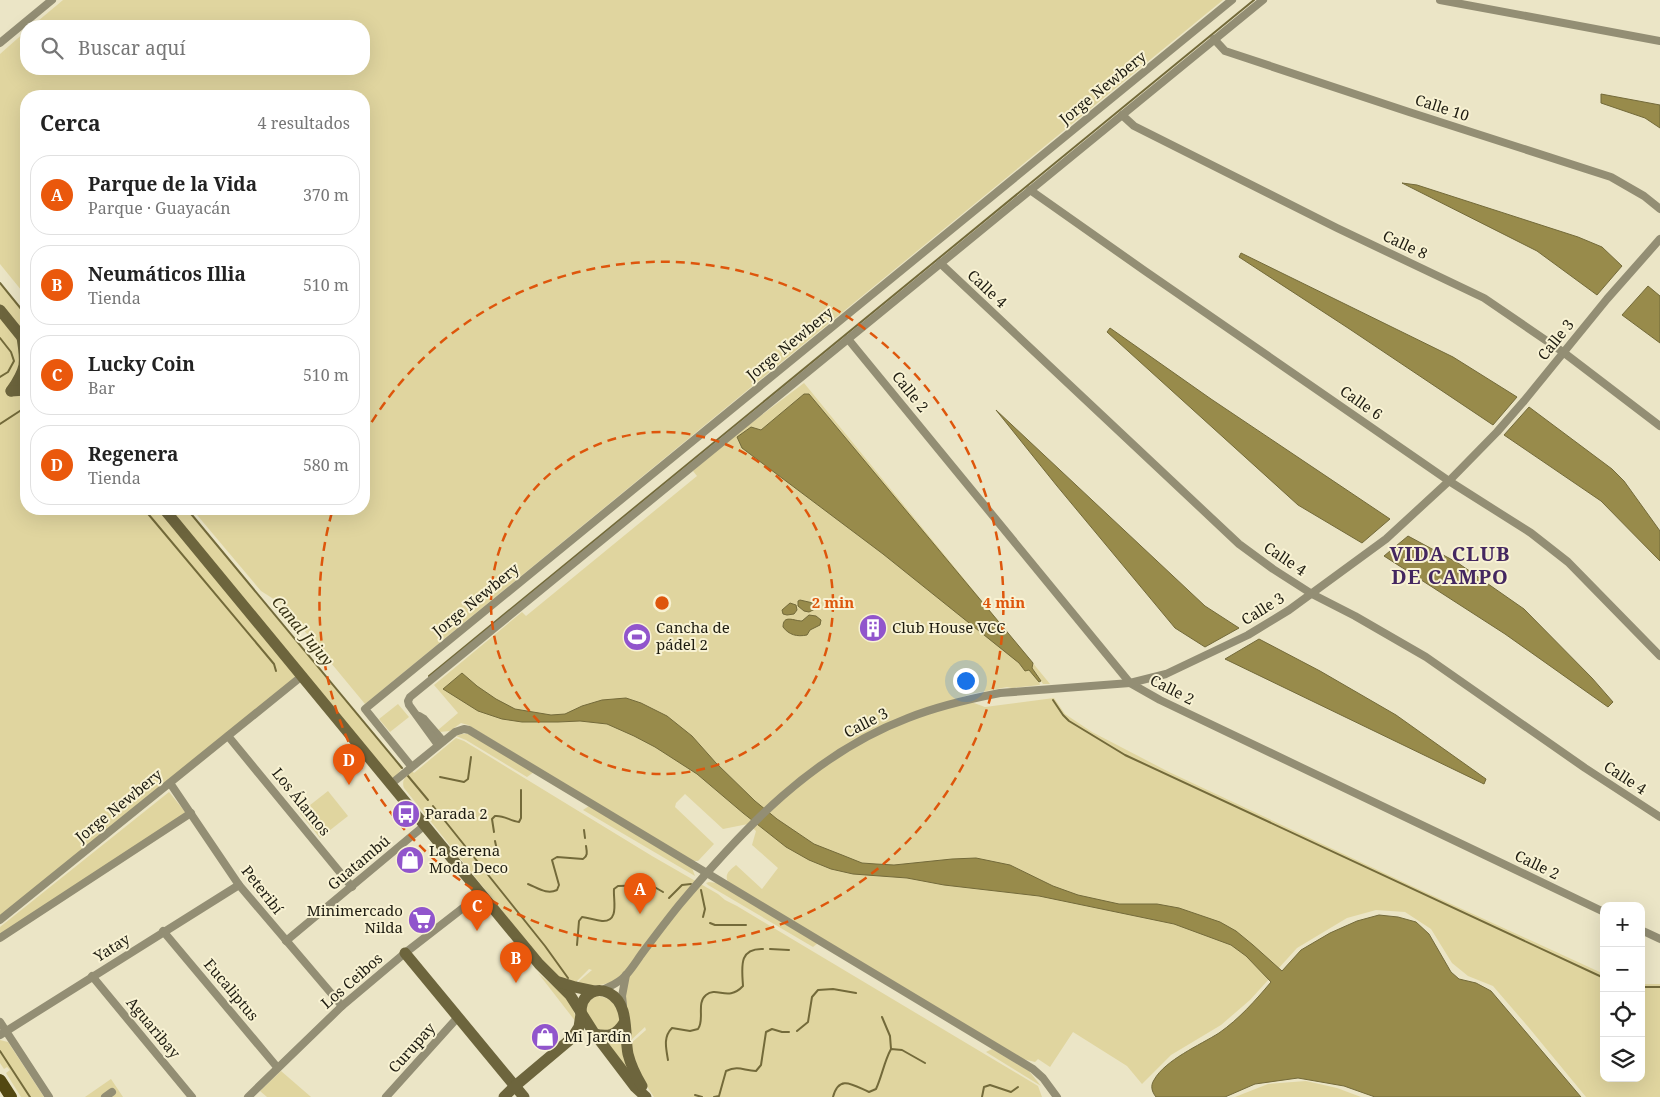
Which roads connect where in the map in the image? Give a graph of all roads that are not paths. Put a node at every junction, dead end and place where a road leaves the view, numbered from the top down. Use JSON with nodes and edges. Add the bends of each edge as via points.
{"nodes":[{"id":1,"x":52,"y":0,"type":"edge"},
{"id":2,"x":1232,"y":0,"type":"edge"},
{"id":3,"x":1263,"y":0,"type":"edge"},
{"id":4,"x":1440,"y":0,"type":"edge"},
{"id":5,"x":28,"y":20,"type":"edge"},
{"id":6,"x":20,"y":26,"type":"edge"},
{"id":7,"x":1214,"y":40,"type":"junction"},
{"id":8,"x":1660,"y":41,"type":"edge"},
{"id":9,"x":0,"y":43,"type":"edge"},
{"id":10,"x":1122,"y":115,"type":"junction"},
{"id":11,"x":1030,"y":190,"type":"junction"},
{"id":12,"x":1660,"y":209,"type":"edge"},
{"id":13,"x":1660,"y":239,"type":"edge"},
{"id":14,"x":940,"y":264,"type":"junction"},
{"id":15,"x":0,"y":310,"type":"edge"},
{"id":16,"x":20,"y":334,"type":"edge"},
{"id":17,"x":848,"y":339,"type":"junction"},
{"id":18,"x":1563,"y":352,"type":"junction"},
{"id":19,"x":20,"y":377,"type":"edge"},
{"id":20,"x":20,"y":385,"type":"edge"},
{"id":21,"x":20,"y":390,"type":"edge"},
{"id":22,"x":10,"y":391,"type":"junction"},
{"id":23,"x":0,"y":398,"type":"edge"},
{"id":24,"x":1660,"y":426,"type":"edge"},
{"id":25,"x":1449,"y":481,"type":"junction"},
{"id":26,"x":169,"y":515,"type":"edge"},
{"id":27,"x":1312,"y":594,"type":"junction"},
{"id":28,"x":1660,"y":656,"type":"edge"},
{"id":29,"x":302,"y":676,"type":"junction"},
{"id":30,"x":1130,"y":683,"type":"junction"},
{"id":31,"x":228,"y":736,"type":"junction"},
{"id":32,"x":440,"y":743,"type":"junction"},
{"id":33,"x":411,"y":766,"type":"junction"},
{"id":34,"x":170,"y":783,"type":"junction"},
{"id":35,"x":391,"y":784,"type":"junction"},
{"id":36,"x":191,"y":813,"type":"junction"},
{"id":37,"x":1660,"y":817,"type":"edge"},
{"id":38,"x":425,"y":826,"type":"junction"},
{"id":39,"x":707,"y":874,"type":"junction"},
{"id":40,"x":239,"y":885,"type":"junction"},
{"id":41,"x":352,"y":887,"type":"junction"},
{"id":42,"x":481,"y":894,"type":"junction"},
{"id":43,"x":1600,"y":910,"type":"edge"},
{"id":44,"x":0,"y":920,"type":"edge"},
{"id":45,"x":163,"y":931,"type":"junction"},
{"id":46,"x":1645,"y":932,"type":"edge"},
{"id":47,"x":0,"y":938,"type":"edge"},
{"id":48,"x":1660,"y":940,"type":"edge"},
{"id":49,"x":286,"y":941,"type":"junction"},
{"id":50,"x":406,"y":953,"type":"junction"},
{"id":51,"x":626,"y":975,"type":"junction"},
{"id":52,"x":92,"y":976,"type":"junction"},
{"id":53,"x":555,"y":980,"type":"junction"},
{"id":54,"x":599,"y":991,"type":"junction"},
{"id":55,"x":342,"y":1006,"type":"junction"},
{"id":56,"x":624,"y":1010,"type":"junction"},
{"id":57,"x":581,"y":1013,"type":"junction"},
{"id":58,"x":458,"y":1017,"type":"junction"},
{"id":59,"x":0,"y":1022,"type":"edge"},
{"id":60,"x":624,"y":1023,"type":"junction"},
{"id":61,"x":3,"y":1033,"type":"edge"},
{"id":62,"x":594,"y":1034,"type":"junction"},
{"id":63,"x":572,"y":1038,"type":"junction"},
{"id":64,"x":278,"y":1067,"type":"junction"},
{"id":65,"x":0,"y":1080,"type":"edge"},
{"id":66,"x":515,"y":1086,"type":"junction"},
{"id":67,"x":112,"y":1092,"type":"dead end"},
{"id":68,"x":11,"y":1097,"type":"edge"},
{"id":69,"x":49,"y":1097,"type":"edge"},
{"id":70,"x":105,"y":1097,"type":"edge"},
{"id":71,"x":192,"y":1097,"type":"edge"},
{"id":72,"x":248,"y":1097,"type":"edge"},
{"id":73,"x":386,"y":1097,"type":"edge"},
{"id":74,"x":504,"y":1097,"type":"edge"},
{"id":75,"x":524,"y":1097,"type":"edge"},
{"id":76,"x":646,"y":1097,"type":"edge"},
{"id":77,"x":1057,"y":1097,"type":"edge"}],
"edges":[{"from":1,"to":5,"type":"street"},
{"from":2,"to":33,"type":"street","name":"Jorge Newbery","via":[[365,710]]},
{"from":3,"to":7,"type":"street"},
{"from":4,"to":8,"type":"street"},
{"from":6,"to":9,"type":"street"},
{"from":7,"to":10,"type":"street"},
{"from":7,"to":12,"type":"street","name":"Calle 10","via":[[1226,51],[1611,177]]},
{"from":10,"to":11,"type":"street"},
{"from":10,"to":18,"type":"street","name":"Calle 8","via":[[1134,126],[1484,298]]},
{"from":11,"to":14,"type":"street"},
{"from":11,"to":25,"type":"street","name":"Calle 6"},
{"from":13,"to":18,"type":"street","name":"Calle 3"},
{"from":14,"to":17,"type":"street"},
{"from":14,"to":27,"type":"street","name":"Calle 4","via":[[1239,544]]},
{"from":15,"to":16,"type":"main road"},
{"from":17,"to":30,"type":"street","name":"Calle 2"},
{"from":17,"to":32,"type":"street","via":[[410,697],[408,700],[420,722]]},
{"from":18,"to":24,"type":"street","name":"Calle 8"},
{"from":18,"to":25,"type":"street","name":"Calle 3","via":[[1498,432]]},
{"from":19,"to":22,"type":"main road"},
{"from":20,"to":22,"type":"main road"},
{"from":21,"to":22,"type":"main road"},
{"from":22,"to":23,"type":"main road"},
{"from":25,"to":27,"type":"street","name":"Calle 3","via":[[1386,539]]},
{"from":25,"to":28,"type":"street","name":"Calle 6","via":[[1532,533],[1568,562]]},
{"from":26,"to":29,"type":"main road"},
{"from":27,"to":30,"type":"street","name":"Calle 3","via":[[1225,647],[1166,674]]},
{"from":27,"to":37,"type":"street","name":"Calle 4","via":[[1426,657]]},
{"from":29,"to":31,"type":"street","name":"Jorge Newbery"},
{"from":29,"to":35,"type":"main road"},
{"from":30,"to":39,"type":"street","name":"Calle 3","via":[[1000,693],[943,706],[877,731],[803,777],[752,824]]},
{"from":30,"to":43,"type":"street","name":"Calle 2"},
{"from":31,"to":34,"type":"street","name":"Jorge Newbery"},
{"from":31,"to":41,"type":"street","name":"Los Álamos"},
{"from":32,"to":33,"type":"street"},
{"from":32,"to":39,"type":"street","via":[[455,732],[469,730]]},
{"from":33,"to":35,"type":"street"},
{"from":34,"to":36,"type":"street","name":"Peteribí"},
{"from":34,"to":44,"type":"street","name":"Jorge Newbery"},
{"from":35,"to":38,"type":"main road"},
{"from":36,"to":40,"type":"street","name":"Peteribí"},
{"from":36,"to":47,"type":"street"},
{"from":38,"to":41,"type":"street","name":"Guatambú"},
{"from":38,"to":42,"type":"main road"},
{"from":39,"to":51,"type":"street","name":"Calle 3"},
{"from":39,"to":77,"type":"street","via":[[1033,1069]]},
{"from":40,"to":45,"type":"street","name":"Yatay"},
{"from":40,"to":49,"type":"street","name":"Peteribí"},
{"from":41,"to":49,"type":"street","name":"Guatambú"},
{"from":42,"to":50,"type":"street","name":"Los Ceibos"},
{"from":42,"to":53,"type":"main road"},
{"from":45,"to":52,"type":"street","name":"Yatay"},
{"from":45,"to":64,"type":"street","name":"Eucaliptus"},
{"from":46,"to":48,"type":"street"},
{"from":49,"to":55,"type":"street","name":"Peteribí"},
{"from":50,"to":55,"type":"street","name":"Los Ceibos"},
{"from":50,"to":58,"type":"main road"},
{"from":51,"to":54,"type":"street"},
{"from":51,"to":56,"type":"street","via":[[622,996]]},
{"from":52,"to":61,"type":"street","name":"Yatay"},
{"from":52,"to":71,"type":"street","name":"Aguaribay"},
{"from":53,"to":54,"type":"main road","via":[[575,988]]},
{"from":53,"to":57,"type":"main road"},
{"from":54,"to":56,"type":"main road","via":[[617,999]]},
{"from":54,"to":57,"type":"main road","via":[[586,997]]},
{"from":55,"to":64,"type":"street","name":"Los Ceibos"},
{"from":56,"to":60,"type":"main road"},
{"from":57,"to":62,"type":"main road"},
{"from":57,"to":63,"type":"main road","via":[[579,1027]]},
{"from":58,"to":66,"type":"main road"},
{"from":58,"to":73,"type":"street","name":"Curupay"},
{"from":59,"to":61,"type":"street"},
{"from":60,"to":62,"type":"main road","via":[[613,1035]]},
{"from":60,"to":76,"type":"main road","via":[[631,1064]]},
{"from":61,"to":69,"type":"street"},
{"from":62,"to":63,"type":"main road","via":[[583,1033]]},
{"from":62,"to":76,"type":"main road"},
{"from":63,"to":66,"type":"main road"},
{"from":64,"to":72,"type":"street","name":"Los Ceibos"},
{"from":65,"to":68,"type":"main road"},
{"from":66,"to":74,"type":"main road"},
{"from":66,"to":75,"type":"main road"},
{"from":67,"to":70,"type":"street"}]}
